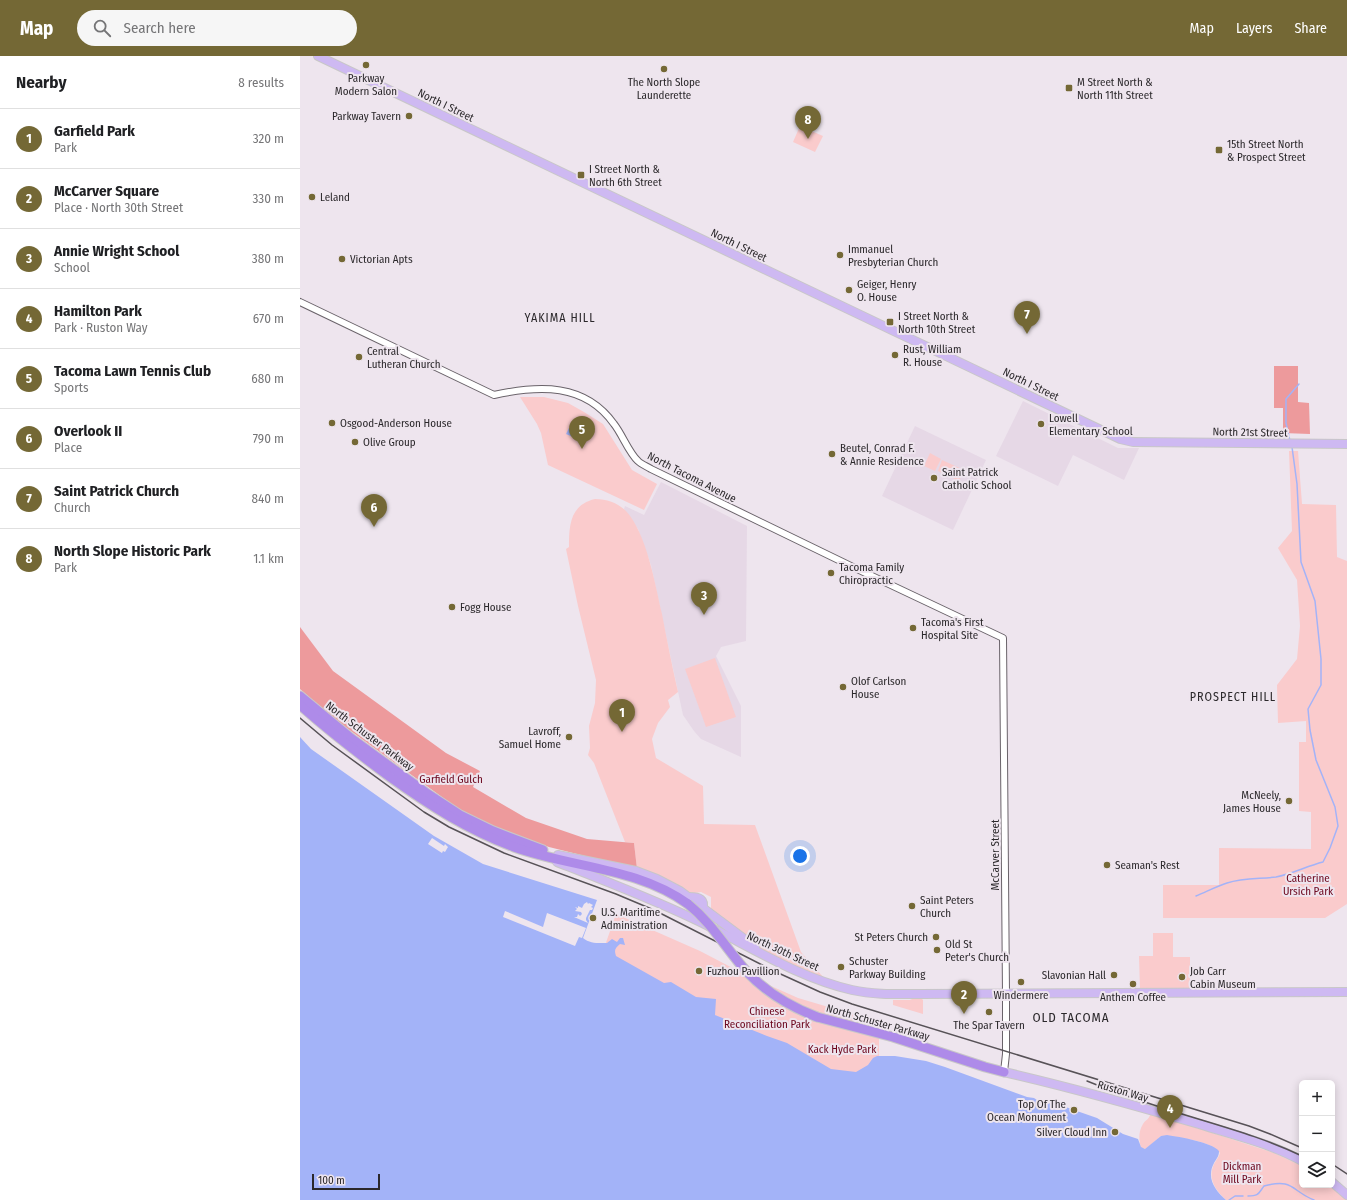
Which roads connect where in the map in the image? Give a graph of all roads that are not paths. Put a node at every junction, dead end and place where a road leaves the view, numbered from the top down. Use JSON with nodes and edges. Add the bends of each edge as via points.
{"nodes":[{"id":1,"x":318,"y":56,"type":"edge"},
{"id":2,"x":300,"y":302,"type":"edge"},
{"id":3,"x":1153,"y":442,"type":"joint"},
{"id":4,"x":1347,"y":444,"type":"edge"},
{"id":5,"x":1003,"y":638,"type":"joint"},
{"id":6,"x":300,"y":696,"type":"edge"},
{"id":7,"x":300,"y":705,"type":"edge"},
{"id":8,"x":538,"y":855,"type":"junction"},
{"id":9,"x":558,"y":855,"type":"junction"},
{"id":10,"x":603,"y":869,"type":"junction"},
{"id":11,"x":689,"y":901,"type":"junction"},
{"id":12,"x":658,"y":902,"type":"junction"},
{"id":13,"x":703,"y":908,"type":"junction"},
{"id":14,"x":765,"y":956,"type":"junction"},
{"id":15,"x":1347,"y":992,"type":"edge"},
{"id":16,"x":1006,"y":994,"type":"junction"},
{"id":17,"x":1004,"y":1072,"type":"junction"},
{"id":18,"x":1299,"y":1160,"type":"edge"},
{"id":19,"x":1335,"y":1185,"type":"edge"},
{"id":20,"x":1347,"y":1195,"type":"edge"}],
"edges":[{"from":1,"to":3,"type":"main road","name":"North I Street","via":[[1116,437],[1129,441]]},
{"from":2,"to":5,"type":"street","name":"North Tacoma Avenue","via":[[494,395],[542,388],[576,395],[603,410],[635,457],[650,469]]},
{"from":3,"to":4,"type":"main road","name":"North 21st Street"},
{"from":5,"to":16,"type":"street","name":"McCarver Street"},
{"from":6,"to":9,"type":"highway","name":"North Schuster Parkway","via":[[352,739],[460,815],[516,841]]},
{"from":7,"to":8,"type":"highway","name":"North Schuster Parkway","via":[[375,766],[441,812],[489,837]]},
{"from":8,"to":10,"type":"highway","name":"North Schuster Parkway"},
{"from":8,"to":12,"type":"main road","name":"North 30th Street"},
{"from":9,"to":10,"type":"highway","name":"North Schuster Parkway"},
{"from":9,"to":11,"type":"main road","via":[[646,874],[671,886]]},
{"from":10,"to":11,"type":"highway","name":"North Schuster Parkway","via":[[652,883]]},
{"from":11,"to":13,"type":"main road","via":[[701,898],[704,902]]},
{"from":11,"to":17,"type":"highway","name":"North Schuster Parkway","bridge":true,"via":[[743,967],[762,986],[790,1005],[817,1017],[893,1037]]},
{"from":12,"to":13,"type":"main road","via":[[695,917],[699,916]]},
{"from":12,"to":14,"type":"main road","name":"North 30th Street"},
{"from":13,"to":14,"type":"main road"},
{"from":14,"to":16,"type":"main road","name":"North 30th Street","via":[[810,977],[868,992]]},
{"from":15,"to":16,"type":"main road","name":"North 30th Street"},
{"from":16,"to":17,"type":"street","name":"McCarver Street"},
{"from":17,"to":18,"type":"main road","name":"Ruston Way","via":[[1088,1092],[1163,1114],[1276,1149]]},
{"from":19,"to":20,"type":"main road"}]}
